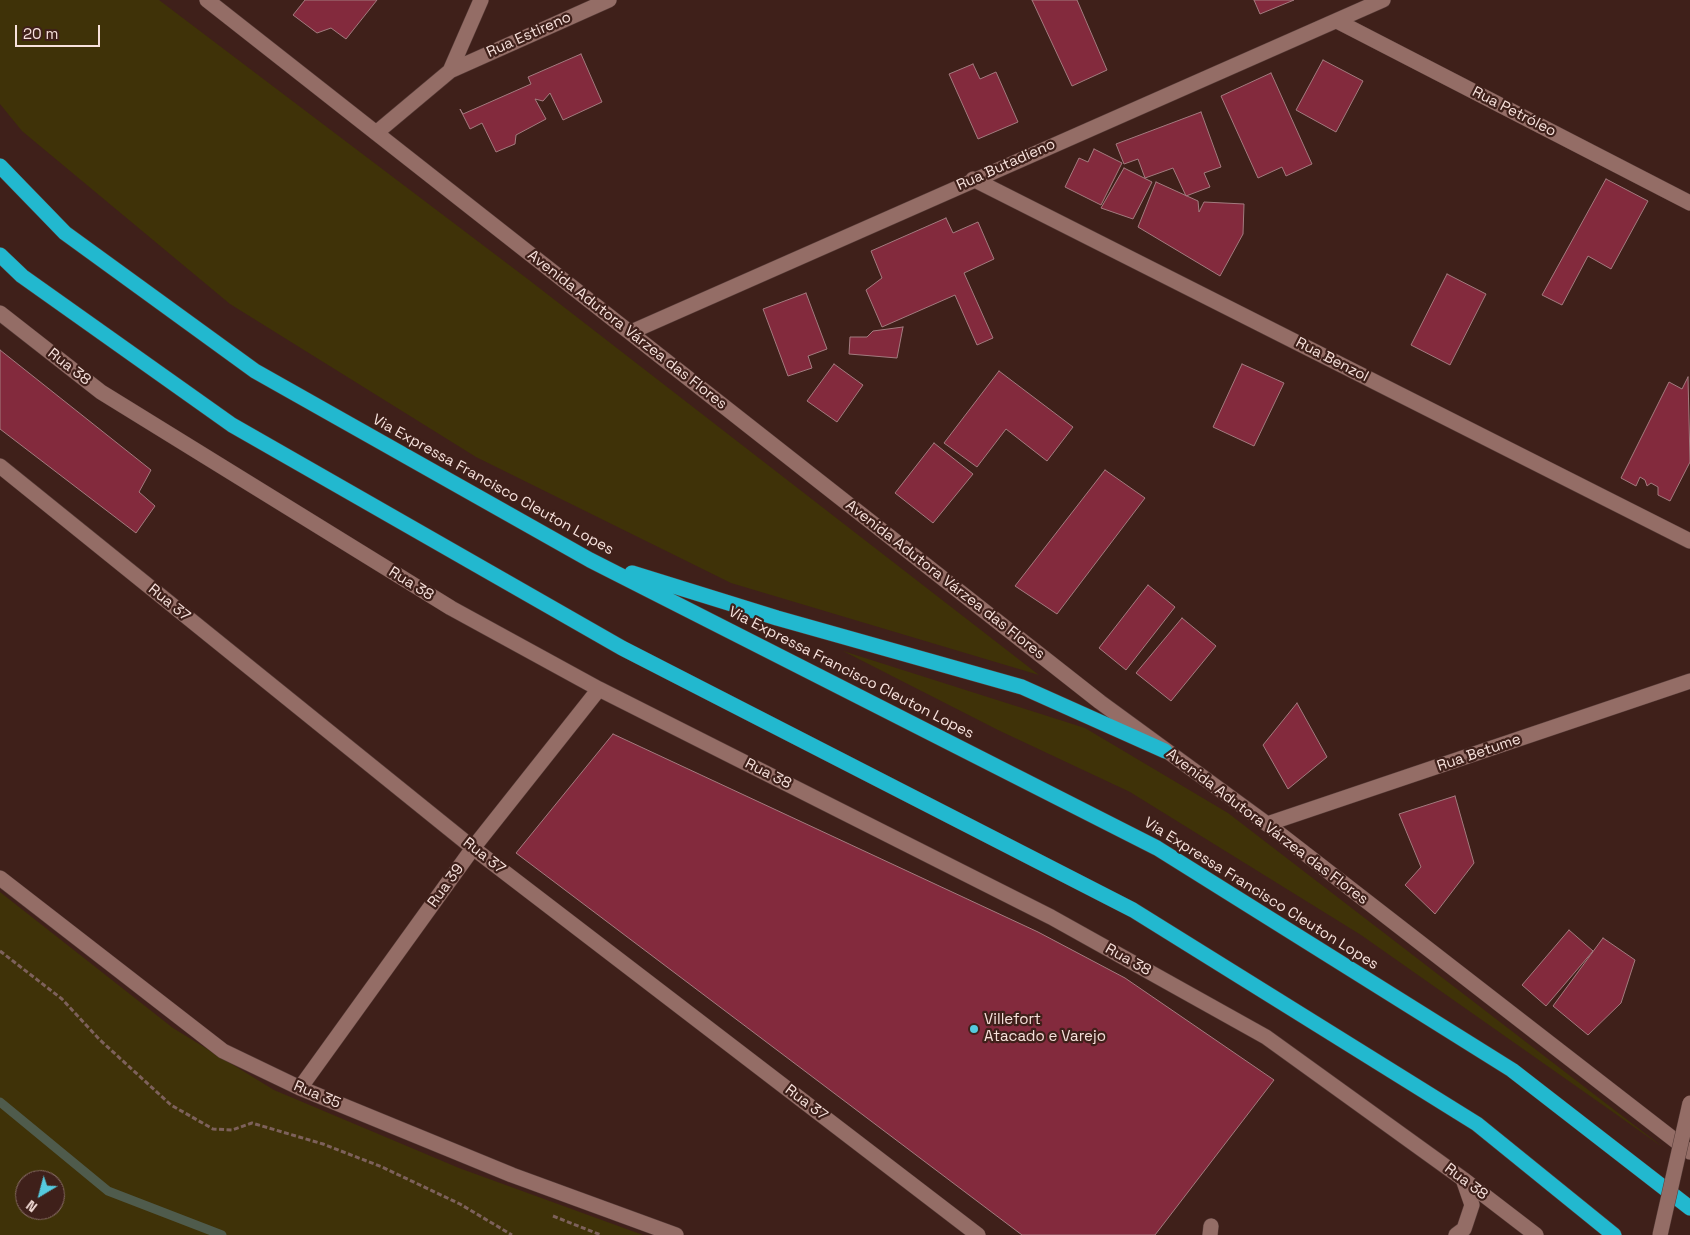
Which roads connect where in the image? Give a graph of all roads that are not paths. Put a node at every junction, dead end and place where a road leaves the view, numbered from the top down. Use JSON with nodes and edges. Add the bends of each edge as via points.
{"nodes":[{"id":1,"x":207,"y":0,"type":"edge"},
{"id":2,"x":481,"y":0,"type":"edge"},
{"id":3,"x":609,"y":0,"type":"edge"},
{"id":4,"x":1384,"y":0,"type":"edge"},
{"id":5,"x":1337,"y":21,"type":"junction"},
{"id":6,"x":450,"y":71,"type":"junction"},
{"id":7,"x":376,"y":133,"type":"junction"},
{"id":8,"x":0,"y":166,"type":"edge"},
{"id":9,"x":973,"y":179,"type":"junction"},
{"id":10,"x":1690,"y":203,"type":"edge"},
{"id":11,"x":0,"y":255,"type":"edge"},
{"id":12,"x":0,"y":313,"type":"edge"},
{"id":13,"x":630,"y":332,"type":"junction"},
{"id":14,"x":0,"y":466,"type":"edge"},
{"id":15,"x":1690,"y":541,"type":"edge"},
{"id":16,"x":590,"y":560,"type":"junction"},
{"id":17,"x":1690,"y":681,"type":"edge"},
{"id":18,"x":599,"y":689,"type":"junction"},
{"id":19,"x":1165,"y":751,"type":"junction"},
{"id":20,"x":1268,"y":824,"type":"junction"},
{"id":21,"x":473,"y":848,"type":"junction"},
{"id":22,"x":0,"y":878,"type":"edge"},
{"id":23,"x":300,"y":1088,"type":"junction"},
{"id":24,"x":1690,"y":1103,"type":"edge"},
{"id":25,"x":1690,"y":1152,"type":"edge"},
{"id":26,"x":1462,"y":1178,"type":"junction"},
{"id":27,"x":1690,"y":1208,"type":"edge"},
{"id":28,"x":676,"y":1235,"type":"edge"},
{"id":29,"x":978,"y":1235,"type":"edge"},
{"id":30,"x":1456,"y":1235,"type":"edge"},
{"id":31,"x":1536,"y":1235,"type":"edge"},
{"id":32,"x":1614,"y":1235,"type":"edge"},
{"id":33,"x":1660,"y":1235,"type":"edge"}],
"edges":[{"from":1,"to":7,"type":"street","name":"Avenida Adutora Várzea das Flores"},
{"from":2,"to":6,"type":"street"},
{"from":3,"to":6,"type":"street","name":"Rua Estireno"},
{"from":4,"to":5,"type":"street","name":"Rua Butadieno"},
{"from":5,"to":9,"type":"street","name":"Rua Butadieno"},
{"from":5,"to":10,"type":"street","name":"Rua Petróleo"},
{"from":6,"to":7,"type":"street"},
{"from":7,"to":13,"type":"street","name":"Avenida Adutora Várzea das Flores"},
{"from":8,"to":16,"type":"highway","name":"Via Expressa Francisco Cleuton Lopes","via":[[65,233],[255,371]]},
{"from":9,"to":13,"type":"street","name":"Rua Butadieno"},
{"from":9,"to":15,"type":"street","name":"Rua Benzol"},
{"from":11,"to":32,"type":"highway","via":[[22,276],[232,425],[622,648],[1133,910],[1477,1124]]},
{"from":12,"to":18,"type":"street","name":"Rua 38","via":[[101,392],[451,608]]},
{"from":13,"to":19,"type":"street","name":"Avenida Adutora Várzea das Flores"},
{"from":14,"to":21,"type":"street","name":"Rua 37"},
{"from":16,"to":19,"type":"highway","via":[[778,618],[1022,687]]},
{"from":16,"to":27,"type":"highway","name":"Via Expressa Francisco Cleuton Lopes","via":[[1157,848],[1512,1070]]},
{"from":17,"to":20,"type":"street","name":"Rua Betume"},
{"from":18,"to":21,"type":"street","name":"Rua 39"},
{"from":18,"to":26,"type":"street","name":"Rua 38","via":[[1051,917],[1266,1037]]},
{"from":19,"to":20,"type":"street","name":"Avenida Adutora Várzea das Flores"},
{"from":20,"to":25,"type":"street","name":"Avenida Adutora Várzea das Flores"},
{"from":21,"to":23,"type":"street","name":"Rua 39"},
{"from":21,"to":29,"type":"street","name":"Rua 37"},
{"from":22,"to":23,"type":"street","name":"Rua 35","via":[[223,1051]]},
{"from":23,"to":28,"type":"street","name":"Rua 35","via":[[512,1175]]},
{"from":24,"to":33,"type":"street","bridge":true},
{"from":26,"to":30,"type":"street","via":[[1472,1205],[1464,1229]]},
{"from":26,"to":31,"type":"street","name":"Rua 38"}]}
